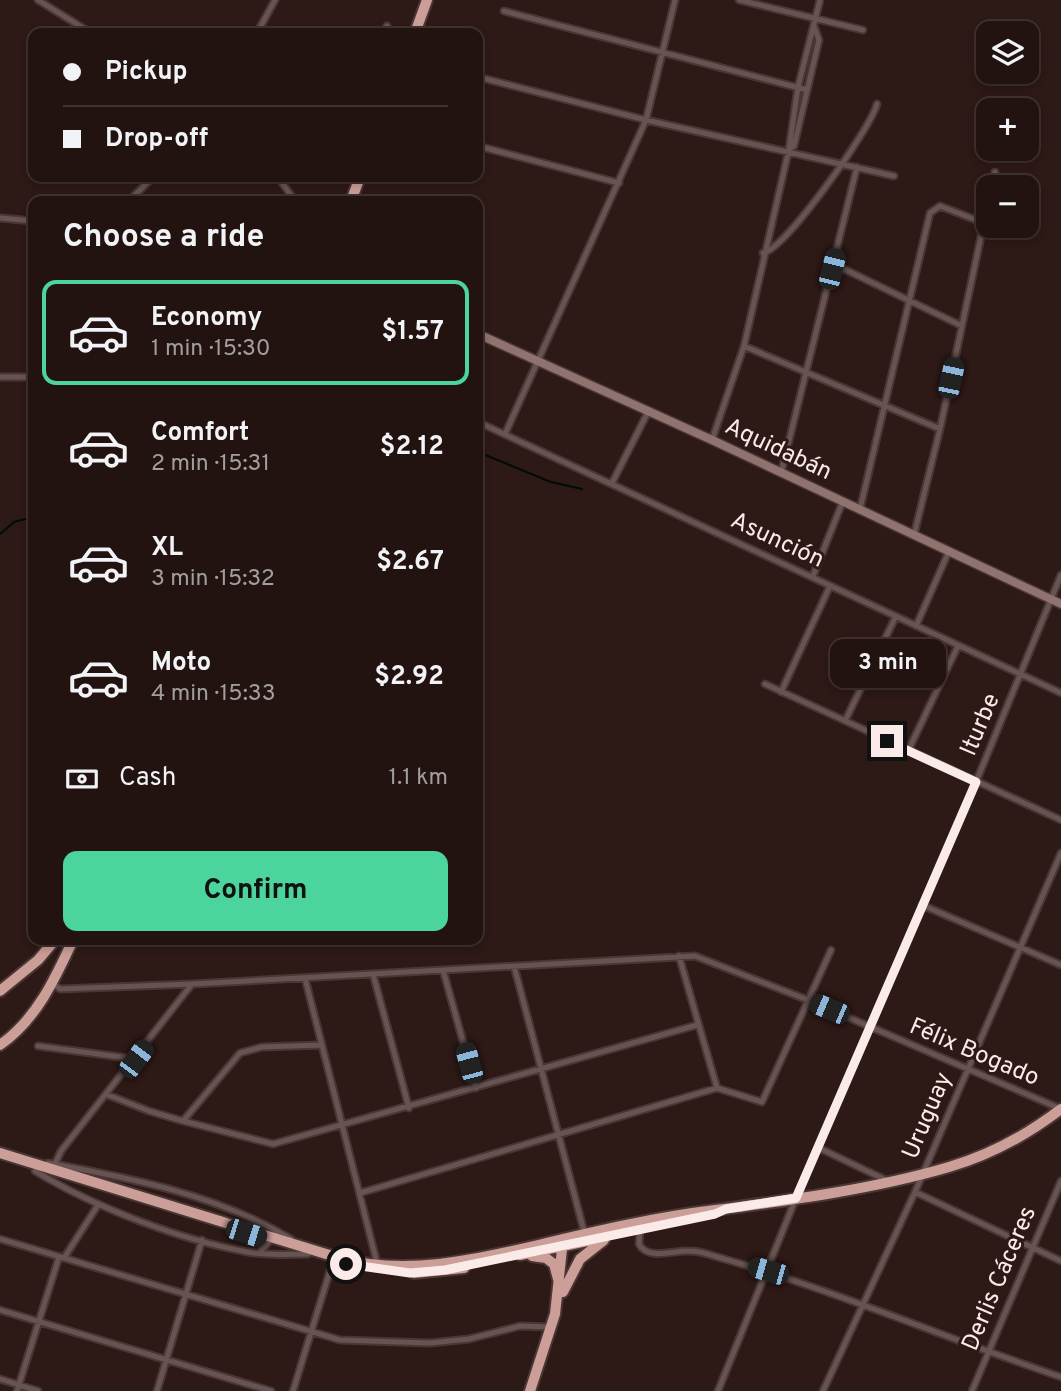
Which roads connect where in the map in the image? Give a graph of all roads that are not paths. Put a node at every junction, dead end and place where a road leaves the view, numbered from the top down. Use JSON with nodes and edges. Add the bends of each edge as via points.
{"nodes":[{"id":1,"x":38,"y":0,"type":"edge"},
{"id":2,"x":275,"y":0,"type":"edge"},
{"id":3,"x":427,"y":0,"type":"edge"},
{"id":4,"x":675,"y":0,"type":"edge"},
{"id":5,"x":739,"y":0,"type":"edge"},
{"id":6,"x":820,"y":0,"type":"edge"},
{"id":7,"x":505,"y":11,"type":"dead end"},
{"id":8,"x":815,"y":22,"type":"junction"},
{"id":9,"x":83,"y":28,"type":"edge"},
{"id":10,"x":260,"y":28,"type":"edge"},
{"id":11,"x":417,"y":28,"type":"edge"},
{"id":12,"x":863,"y":30,"type":"dead end"},
{"id":13,"x":663,"y":51,"type":"junction"},
{"id":14,"x":483,"y":79,"type":"edge"},
{"id":15,"x":798,"y":87,"type":"junction"},
{"id":16,"x":807,"y":90,"type":"junction"},
{"id":17,"x":877,"y":104,"type":"dead end"},
{"id":18,"x":646,"y":120,"type":"junction"},
{"id":19,"x":483,"y":147,"type":"edge"},
{"id":20,"x":789,"y":150,"type":"junction"},
{"id":21,"x":842,"y":163,"type":"junction"},
{"id":22,"x":857,"y":167,"type":"junction"},
{"id":23,"x":995,"y":172,"type":"dead end"},
{"id":24,"x":994,"y":175,"type":"edge"},
{"id":25,"x":894,"y":176,"type":"dead end"},
{"id":26,"x":148,"y":182,"type":"edge"},
{"id":27,"x":619,"y":183,"type":"junction"},
{"id":28,"x":134,"y":196,"type":"edge"},
{"id":29,"x":0,"y":218,"type":"edge"},
{"id":30,"x":976,"y":220,"type":"edge"},
{"id":31,"x":28,"y":221,"type":"edge"},
{"id":32,"x":981,"y":238,"type":"edge"},
{"id":33,"x":763,"y":253,"type":"junction"},
{"id":34,"x":832,"y":269,"type":"junction"},
{"id":35,"x":909,"y":302,"type":"junction"},
{"id":36,"x":962,"y":326,"type":"junction"},
{"id":37,"x":483,"y":336,"type":"edge"},
{"id":38,"x":744,"y":346,"type":"junction"},
{"id":39,"x":538,"y":361,"type":"junction"},
{"id":40,"x":806,"y":373,"type":"junction"},
{"id":41,"x":0,"y":377,"type":"edge"},
{"id":42,"x":28,"y":377,"type":"edge"},
{"id":43,"x":885,"y":406,"type":"junction"},
{"id":44,"x":648,"y":412,"type":"junction"},
{"id":45,"x":483,"y":424,"type":"edge"},
{"id":46,"x":940,"y":429,"type":"junction"},
{"id":47,"x":505,"y":434,"type":"junction"},
{"id":48,"x":712,"y":440,"type":"junction"},
{"id":49,"x":781,"y":473,"type":"junction"},
{"id":50,"x":612,"y":483,"type":"junction"},
{"id":51,"x":842,"y":501,"type":"junction"},
{"id":52,"x":860,"y":509,"type":"junction"},
{"id":53,"x":914,"y":535,"type":"junction"},
{"id":54,"x":949,"y":551,"type":"junction"},
{"id":55,"x":1061,"y":575,"type":"edge"},
{"id":56,"x":813,"y":576,"type":"junction"},
{"id":57,"x":830,"y":586,"type":"junction"},
{"id":58,"x":1057,"y":602,"type":"edge"},
{"id":59,"x":896,"y":616,"type":"junction"},
{"id":60,"x":916,"y":626,"type":"junction"},
{"id":61,"x":958,"y":646,"type":"junction"},
{"id":62,"x":1021,"y":675,"type":"junction"},
{"id":63,"x":765,"y":684,"type":"dead end"},
{"id":64,"x":781,"y":692,"type":"junction"},
{"id":65,"x":1061,"y":693,"type":"edge"},
{"id":66,"x":845,"y":721,"type":"junction"},
{"id":67,"x":908,"y":751,"type":"junction"},
{"id":68,"x":976,"y":782,"type":"junction"},
{"id":69,"x":1061,"y":820,"type":"edge"},
{"id":70,"x":1061,"y":853,"type":"edge"},
{"id":71,"x":922,"y":905,"type":"junction"},
{"id":72,"x":51,"y":945,"type":"edge"},
{"id":73,"x":71,"y":945,"type":"edge"},
{"id":74,"x":1018,"y":947,"type":"junction"},
{"id":75,"x":831,"y":950,"type":"dead end"},
{"id":76,"x":679,"y":956,"type":"junction"},
{"id":77,"x":1061,"y":965,"type":"edge"},
{"id":78,"x":514,"y":966,"type":"junction"},
{"id":79,"x":443,"y":970,"type":"junction"},
{"id":80,"x":373,"y":974,"type":"junction"},
{"id":81,"x":305,"y":978,"type":"junction"},
{"id":82,"x":52,"y":984,"type":"junction"},
{"id":83,"x":192,"y":984,"type":"junction"},
{"id":84,"x":0,"y":991,"type":"edge"},
{"id":85,"x":808,"y":1000,"type":"junction"},
{"id":86,"x":697,"y":1025,"type":"junction"},
{"id":87,"x":871,"y":1028,"type":"junction"},
{"id":88,"x":4,"y":1043,"type":"edge"},
{"id":89,"x":322,"y":1045,"type":"junction"},
{"id":90,"x":38,"y":1046,"type":"dead end"},
{"id":91,"x":136,"y":1059,"type":"junction"},
{"id":92,"x":542,"y":1069,"type":"junction"},
{"id":93,"x":966,"y":1070,"type":"junction"},
{"id":94,"x":476,"y":1088,"type":"junction"},
{"id":95,"x":717,"y":1088,"type":"junction"},
{"id":96,"x":108,"y":1095,"type":"junction"},
{"id":97,"x":409,"y":1108,"type":"junction"},
{"id":98,"x":1061,"y":1109,"type":"edge"},
{"id":99,"x":183,"y":1121,"type":"junction"},
{"id":100,"x":343,"y":1127,"type":"junction"},
{"id":101,"x":559,"y":1136,"type":"junction"},
{"id":102,"x":819,"y":1148,"type":"junction"},
{"id":103,"x":0,"y":1153,"type":"edge"},
{"id":104,"x":0,"y":1160,"type":"edge"},
{"id":105,"x":22,"y":1161,"type":"junction"},
{"id":106,"x":55,"y":1164,"type":"junction"},
{"id":107,"x":923,"y":1173,"type":"junction"},
{"id":108,"x":74,"y":1180,"type":"junction"},
{"id":109,"x":888,"y":1181,"type":"junction"},
{"id":110,"x":1061,"y":1181,"type":"edge"},
{"id":111,"x":915,"y":1192,"type":"junction"},
{"id":112,"x":360,"y":1193,"type":"junction"},
{"id":113,"x":796,"y":1198,"type":"junction"},
{"id":114,"x":98,"y":1205,"type":"junction"},
{"id":115,"x":726,"y":1209,"type":"junction"},
{"id":116,"x":267,"y":1224,"type":"junction"},
{"id":117,"x":640,"y":1231,"type":"junction"},
{"id":118,"x":589,"y":1234,"type":"junction"},
{"id":119,"x":610,"y":1236,"type":"junction"},
{"id":120,"x":0,"y":1239,"type":"edge"},
{"id":121,"x":272,"y":1239,"type":"junction"},
{"id":122,"x":202,"y":1240,"type":"junction"},
{"id":123,"x":539,"y":1244,"type":"junction"},
{"id":124,"x":562,"y":1249,"type":"junction"},
{"id":125,"x":1032,"y":1249,"type":"junction"},
{"id":126,"x":308,"y":1252,"type":"junction"},
{"id":127,"x":259,"y":1253,"type":"junction"},
{"id":128,"x":519,"y":1256,"type":"junction"},
{"id":129,"x":61,"y":1258,"type":"junction"},
{"id":130,"x":332,"y":1261,"type":"junction"},
{"id":131,"x":1061,"y":1261,"type":"edge"},
{"id":132,"x":378,"y":1265,"type":"junction"},
{"id":133,"x":768,"y":1271,"type":"junction"},
{"id":134,"x":560,"y":1287,"type":"junction"},
{"id":135,"x":185,"y":1295,"type":"junction"},
{"id":136,"x":860,"y":1306,"type":"junction"},
{"id":137,"x":0,"y":1310,"type":"edge"},
{"id":138,"x":555,"y":1314,"type":"junction"},
{"id":139,"x":37,"y":1321,"type":"junction"},
{"id":140,"x":551,"y":1327,"type":"junction"},
{"id":141,"x":310,"y":1332,"type":"junction"},
{"id":142,"x":988,"y":1353,"type":"junction"},
{"id":143,"x":167,"y":1360,"type":"junction"},
{"id":144,"x":1061,"y":1377,"type":"edge"},
{"id":145,"x":0,"y":1379,"type":"edge"},
{"id":146,"x":18,"y":1388,"type":"edge"},
{"id":147,"x":38,"y":1391,"type":"edge"},
{"id":148,"x":157,"y":1391,"type":"edge"},
{"id":149,"x":271,"y":1391,"type":"edge"},
{"id":150,"x":293,"y":1391,"type":"edge"},
{"id":151,"x":530,"y":1391,"type":"edge"},
{"id":152,"x":718,"y":1391,"type":"edge"},
{"id":153,"x":822,"y":1391,"type":"edge"},
{"id":154,"x":972,"y":1391,"type":"edge"}],
"edges":[{"from":1,"to":9,"type":"street"},
{"from":2,"to":10,"type":"street"},
{"from":3,"to":11,"type":"highway"},
{"from":4,"to":13,"type":"street"},
{"from":5,"to":8,"type":"street"},
{"from":6,"to":8,"type":"street"},
{"from":7,"to":13,"type":"street"},
{"from":8,"to":12,"type":"street"},
{"from":8,"to":15,"type":"street"},
{"from":8,"to":16,"type":"street","via":[[820,40]]},
{"from":13,"to":15,"type":"street"},
{"from":13,"to":18,"type":"street"},
{"from":14,"to":18,"type":"street"},
{"from":15,"to":16,"type":"street"},
{"from":15,"to":20,"type":"street"},
{"from":16,"to":20,"type":"street","via":[[794,146]]},
{"from":17,"to":21,"type":"street","via":[[865,133]]},
{"from":18,"to":20,"type":"street"},
{"from":18,"to":27,"type":"street"},
{"from":19,"to":27,"type":"street"},
{"from":20,"to":21,"type":"street"},
{"from":20,"to":33,"type":"street"},
{"from":21,"to":22,"type":"street"},
{"from":21,"to":33,"type":"street","via":[[790,232],[770,252]]},
{"from":22,"to":25,"type":"street"},
{"from":22,"to":34,"type":"street"},
{"from":23,"to":24,"type":"street"},
{"from":26,"to":28,"type":"street"},
{"from":27,"to":39,"type":"street"},
{"from":29,"to":31,"type":"street"},
{"from":30,"to":35,"type":"street","via":[[940,206],[933,209]]},
{"from":32,"to":36,"type":"street"},
{"from":33,"to":38,"type":"street"},
{"from":34,"to":35,"type":"street","via":[[846,270]]},
{"from":34,"to":40,"type":"street"},
{"from":35,"to":36,"type":"street"},
{"from":35,"to":43,"type":"street"},
{"from":36,"to":46,"type":"street"},
{"from":37,"to":39,"type":"street","name":"Aquidabán"},
{"from":38,"to":40,"type":"street"},
{"from":38,"to":48,"type":"street"},
{"from":39,"to":44,"type":"street","name":"Aquidabán"},
{"from":39,"to":47,"type":"street"},
{"from":40,"to":43,"type":"street"},
{"from":40,"to":49,"type":"street"},
{"from":41,"to":42,"type":"street"},
{"from":43,"to":46,"type":"street"},
{"from":43,"to":52,"type":"street"},
{"from":44,"to":48,"type":"street","name":"Aquidabán"},
{"from":44,"to":50,"type":"street"},
{"from":45,"to":47,"type":"street","name":"Asunción"},
{"from":46,"to":53,"type":"street"},
{"from":47,"to":50,"type":"street","name":"Asunción"},
{"from":48,"to":49,"type":"street","name":"Aquidabán"},
{"from":49,"to":51,"type":"street","name":"Aquidabán"},
{"from":50,"to":56,"type":"street","name":"Asunción"},
{"from":51,"to":52,"type":"street","name":"Aquidabán"},
{"from":51,"to":56,"type":"street"},
{"from":52,"to":53,"type":"street","name":"Aquidabán"},
{"from":53,"to":54,"type":"street","name":"Aquidabán"},
{"from":54,"to":58,"type":"street","name":"Aquidabán"},
{"from":54,"to":60,"type":"street"},
{"from":55,"to":58,"type":"street","name":"Iturbe"},
{"from":56,"to":57,"type":"street","name":"Asunción"},
{"from":57,"to":59,"type":"street","name":"Asunción"},
{"from":57,"to":64,"type":"street"},
{"from":58,"to":62,"type":"street","name":"Iturbe"},
{"from":59,"to":60,"type":"street","name":"Asunción"},
{"from":59,"to":66,"type":"street"},
{"from":60,"to":61,"type":"street","name":"Asunción"},
{"from":61,"to":62,"type":"street","name":"Asunción"},
{"from":61,"to":67,"type":"street"},
{"from":62,"to":65,"type":"street","name":"Asunción"},
{"from":62,"to":68,"type":"street","name":"Iturbe"},
{"from":63,"to":64,"type":"street"},
{"from":64,"to":66,"type":"street"},
{"from":66,"to":67,"type":"street"},
{"from":67,"to":68,"type":"street"},
{"from":68,"to":69,"type":"street"},
{"from":68,"to":71,"type":"street","name":"Iturbe"},
{"from":70,"to":74,"type":"street","name":"Uruguay"},
{"from":71,"to":74,"type":"street"},
{"from":71,"to":87,"type":"street","name":"Iturbe"},
{"from":72,"to":84,"type":"highway"},
{"from":73,"to":82,"type":"highway"},
{"from":74,"to":77,"type":"street"},
{"from":74,"to":93,"type":"street","name":"Uruguay"},
{"from":75,"to":85,"type":"street"},
{"from":76,"to":78,"type":"street","name":"Félix Bogado"},
{"from":76,"to":85,"type":"street","name":"Félix Bogado","via":[[709,959]]},
{"from":76,"to":86,"type":"street"},
{"from":78,"to":79,"type":"street","name":"Félix Bogado"},
{"from":78,"to":92,"type":"street"},
{"from":79,"to":80,"type":"street","name":"Félix Bogado"},
{"from":79,"to":94,"type":"street"},
{"from":80,"to":81,"type":"street","name":"Félix Bogado"},
{"from":80,"to":97,"type":"street"},
{"from":81,"to":83,"type":"street","name":"Félix Bogado"},
{"from":81,"to":89,"type":"street"},
{"from":82,"to":83,"type":"street","name":"Félix Bogado","via":[[60,989]]},
{"from":82,"to":88,"type":"highway"},
{"from":83,"to":91,"type":"street"},
{"from":85,"to":87,"type":"street","name":"Félix Bogado"},
{"from":85,"to":95,"type":"street","via":[[762,1102]]},
{"from":86,"to":92,"type":"street"},
{"from":86,"to":95,"type":"street"},
{"from":87,"to":93,"type":"street","name":"Félix Bogado"},
{"from":87,"to":102,"type":"street","name":"Iturbe"},
{"from":89,"to":99,"type":"street","via":[[262,1047],[240,1053]]},
{"from":89,"to":100,"type":"street"},
{"from":90,"to":91,"type":"street"},
{"from":91,"to":96,"type":"street"},
{"from":92,"to":94,"type":"street"},
{"from":92,"to":101,"type":"street"},
{"from":93,"to":98,"type":"street","name":"Félix Bogado"},
{"from":93,"to":107,"type":"street","name":"Uruguay"},
{"from":94,"to":97,"type":"street"},
{"from":95,"to":101,"type":"street"},
{"from":96,"to":99,"type":"street"},
{"from":96,"to":106,"type":"street"},
{"from":97,"to":100,"type":"street"},
{"from":98,"to":107,"type":"highway","via":[[999,1148]]},
{"from":99,"to":100,"type":"street","via":[[273,1144]]},
{"from":100,"to":112,"type":"street"},
{"from":101,"to":112,"type":"street"},
{"from":101,"to":118,"type":"street"},
{"from":102,"to":109,"type":"street"},
{"from":102,"to":113,"type":"street","name":"Iturbe"},
{"from":103,"to":105,"type":"highway"},
{"from":104,"to":108,"type":"highway"},
{"from":105,"to":106,"type":"street"},
{"from":105,"to":108,"type":"highway"},
{"from":106,"to":108,"type":"street"},
{"from":107,"to":109,"type":"highway"},
{"from":107,"to":111,"type":"street","name":"Uruguay"},
{"from":108,"to":114,"type":"street"},
{"from":108,"to":116,"type":"street","via":[[125,1176]]},
{"from":108,"to":121,"type":"highway"},
{"from":109,"to":113,"type":"highway"},
{"from":110,"to":125,"type":"street","name":"Derlis Cáceres"},
{"from":111,"to":125,"type":"street"},
{"from":111,"to":136,"type":"street","name":"Uruguay"},
{"from":112,"to":132,"type":"street"},
{"from":113,"to":115,"type":"highway"},
{"from":113,"to":133,"type":"street","name":"Iturbe"},
{"from":114,"to":122,"type":"street"},
{"from":114,"to":129,"type":"street"},
{"from":115,"to":117,"type":"highway"},
{"from":115,"to":118,"type":"highway"},
{"from":116,"to":121,"type":"street"},
{"from":116,"to":126,"type":"street"},
{"from":117,"to":119,"type":"highway"},
{"from":117,"to":133,"type":"street","via":[[639,1244],[645,1251],[706,1253]]},
{"from":118,"to":123,"type":"highway"},
{"from":118,"to":124,"type":"highway"},
{"from":119,"to":124,"type":"highway"},
{"from":119,"to":138,"type":"highway","via":[[576,1264]]},
{"from":120,"to":129,"type":"street"},
{"from":121,"to":126,"type":"highway"},
{"from":121,"to":127,"type":"street"},
{"from":122,"to":127,"type":"street"},
{"from":122,"to":135,"type":"street"},
{"from":123,"to":124,"type":"highway"},
{"from":123,"to":132,"type":"highway","via":[[458,1261]]},
{"from":124,"to":128,"type":"highway"},
{"from":124,"to":134,"type":"highway"},
{"from":125,"to":131,"type":"street"},
{"from":125,"to":142,"type":"street","name":"Derlis Cáceres"},
{"from":126,"to":127,"type":"street"},
{"from":126,"to":130,"type":"highway"},
{"from":126,"to":132,"type":"highway"},
{"from":128,"to":130,"type":"highway","via":[[410,1273]]},
{"from":128,"to":134,"type":"highway","via":[[541,1257],[554,1264]]},
{"from":129,"to":135,"type":"street"},
{"from":129,"to":139,"type":"street"},
{"from":130,"to":141,"type":"street"},
{"from":133,"to":136,"type":"street"},
{"from":133,"to":152,"type":"street","name":"Iturbe"},
{"from":134,"to":138,"type":"highway"},
{"from":135,"to":141,"type":"street"},
{"from":135,"to":143,"type":"street"},
{"from":136,"to":142,"type":"street"},
{"from":136,"to":153,"type":"street","name":"Uruguay"},
{"from":137,"to":139,"type":"street"},
{"from":138,"to":140,"type":"highway"},
{"from":139,"to":143,"type":"street"},
{"from":139,"to":146,"type":"street"},
{"from":140,"to":141,"type":"street","via":[[520,1326],[469,1339],[399,1344],[340,1340]]},
{"from":140,"to":151,"type":"highway"},
{"from":141,"to":150,"type":"street"},
{"from":142,"to":144,"type":"street"},
{"from":142,"to":154,"type":"street","name":"Derlis Cáceres"},
{"from":143,"to":148,"type":"street"},
{"from":143,"to":149,"type":"street"},
{"from":145,"to":146,"type":"street"},
{"from":146,"to":147,"type":"street"}]}
